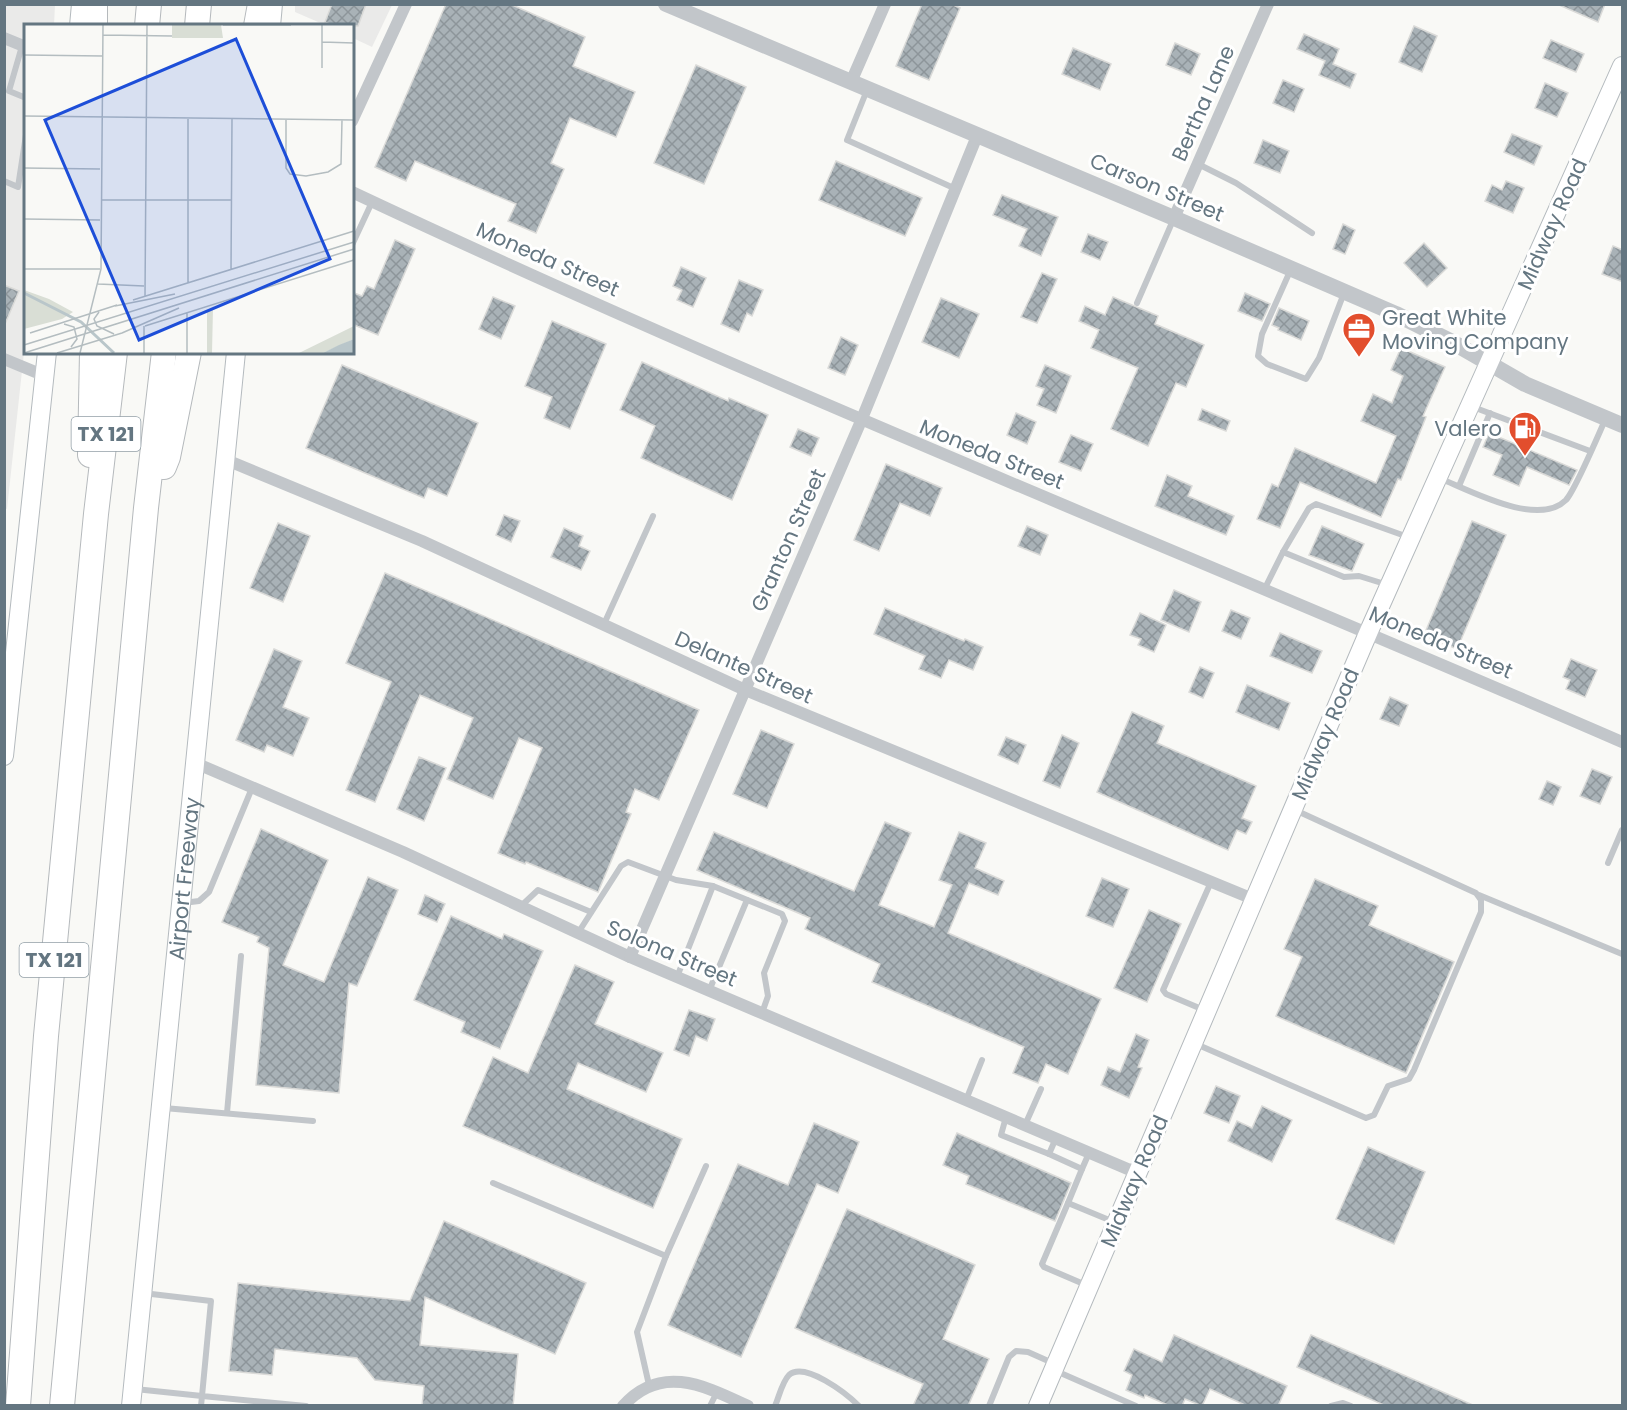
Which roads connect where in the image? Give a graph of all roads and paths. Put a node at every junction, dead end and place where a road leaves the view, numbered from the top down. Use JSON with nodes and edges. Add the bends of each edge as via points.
{"nodes":[{"id":1,"x":81,"y":4,"type":"edge"},
{"id":2,"x":95,"y":4,"type":"edge"},
{"id":3,"x":149,"y":4,"type":"edge"},
{"id":4,"x":199,"y":4,"type":"edge"},
{"id":5,"x":260,"y":4,"type":"edge"},
{"id":6,"x":273,"y":4,"type":"edge"},
{"id":7,"x":406,"y":4,"type":"edge"},
{"id":8,"x":666,"y":4,"type":"edge"},
{"id":9,"x":885,"y":4,"type":"edge"},
{"id":10,"x":1268,"y":4,"type":"edge"},
{"id":11,"x":79,"y":24,"type":"edge"},
{"id":12,"x":95,"y":24,"type":"edge"},
{"id":13,"x":147,"y":24,"type":"edge"},
{"id":14,"x":197,"y":24,"type":"edge"},
{"id":15,"x":256,"y":24,"type":"edge"},
{"id":16,"x":271,"y":24,"type":"edge"},
{"id":17,"x":4,"y":38,"type":"edge"},
{"id":18,"x":24,"y":46,"type":"edge"},
{"id":19,"x":1623,"y":66,"type":"edge"},
{"id":20,"x":851,"y":82,"type":"junction"},
{"id":21,"x":867,"y":89,"type":"junction"},
{"id":22,"x":7,"y":90,"type":"edge"},
{"id":23,"x":24,"y":97,"type":"edge"},
{"id":24,"x":354,"y":116,"type":"edge"},
{"id":25,"x":978,"y":136,"type":"junction"},
{"id":26,"x":24,"y":162,"type":"edge"},
{"id":27,"x":1198,"y":164,"type":"junction"},
{"id":28,"x":4,"y":181,"type":"edge"},
{"id":29,"x":22,"y":188,"type":"edge"},
{"id":30,"x":956,"y":189,"type":"junction"},
{"id":31,"x":354,"y":193,"type":"edge"},
{"id":32,"x":372,"y":201,"type":"junction"},
{"id":33,"x":1174,"y":218,"type":"junction"},
{"id":34,"x":1312,"y":233,"type":"dead end"},
{"id":35,"x":354,"y":241,"type":"edge"},
{"id":36,"x":1291,"y":269,"type":"junction"},
{"id":37,"x":1345,"y":292,"type":"junction"},
{"id":38,"x":1137,"y":303,"type":"dead end"},
{"id":39,"x":47,"y":354,"type":"edge"},
{"id":40,"x":92,"y":354,"type":"edge"},
{"id":41,"x":115,"y":354,"type":"edge"},
{"id":42,"x":164,"y":354,"type":"edge"},
{"id":43,"x":189,"y":354,"type":"edge"},
{"id":44,"x":236,"y":354,"type":"edge"},
{"id":45,"x":4,"y":359,"type":"edge"},
{"id":46,"x":1489,"y":363,"type":"junction"},
{"id":47,"x":45,"y":376,"type":"junction"},
{"id":48,"x":1470,"y":406,"type":"junction"},
{"id":49,"x":1490,"y":413,"type":"junction"},
{"id":50,"x":1606,"y":418,"type":"junction"},
{"id":51,"x":861,"y":421,"type":"junction"},
{"id":52,"x":1623,"y":425,"type":"edge"},
{"id":53,"x":1590,"y":451,"type":"junction"},
{"id":54,"x":224,"y":459,"type":"junction"},
{"id":55,"x":1438,"y":478,"type":"junction"},
{"id":56,"x":1459,"y":486,"type":"junction"},
{"id":57,"x":146,"y":508,"type":"junction"},
{"id":58,"x":96,"y":514,"type":"junction"},
{"id":59,"x":653,"y":516,"type":"dead end"},
{"id":60,"x":1411,"y":538,"type":"junction"},
{"id":61,"x":1284,"y":552,"type":"junction"},
{"id":62,"x":1390,"y":585,"type":"junction"},
{"id":63,"x":1265,"y":588,"type":"junction"},
{"id":64,"x":604,"y":625,"type":"junction"},
{"id":65,"x":1369,"y":632,"type":"junction"},
{"id":66,"x":8,"y":681,"type":"edge"},
{"id":67,"x":743,"y":689,"type":"junction"},
{"id":68,"x":1623,"y":742,"type":"edge"},
{"id":69,"x":4,"y":756,"type":"edge"},
{"id":70,"x":193,"y":762,"type":"junction"},
{"id":71,"x":252,"y":787,"type":"junction"},
{"id":72,"x":1292,"y":809,"type":"junction"},
{"id":73,"x":1623,"y":830,"type":"edge"},
{"id":74,"x":1608,"y":864,"type":"dead end"},
{"id":75,"x":664,"y":875,"type":"junction"},
{"id":76,"x":1211,"y":882,"type":"junction"},
{"id":77,"x":712,"y":886,"type":"junction"},
{"id":78,"x":1476,"y":893,"type":"junction"},
{"id":79,"x":1253,"y":899,"type":"junction"},
{"id":80,"x":747,"y":900,"type":"junction"},
{"id":81,"x":180,"y":903,"type":"junction"},
{"id":82,"x":521,"y":907,"type":"junction"},
{"id":83,"x":591,"y":912,"type":"junction"},
{"id":84,"x":578,"y":933,"type":"junction"},
{"id":85,"x":1623,"y":954,"type":"edge"},
{"id":86,"x":241,"y":956,"type":"dead end"},
{"id":87,"x":630,"y":957,"type":"junction"},
{"id":88,"x":677,"y":977,"type":"junction"},
{"id":89,"x":709,"y":991,"type":"junction"},
{"id":90,"x":1206,"y":1011,"type":"junction"},
{"id":91,"x":762,"y":1013,"type":"junction"},
{"id":92,"x":1192,"y":1043,"type":"junction"},
{"id":93,"x":982,"y":1060,"type":"dead end"},
{"id":94,"x":1041,"y":1089,"type":"dead end"},
{"id":95,"x":966,"y":1100,"type":"junction"},
{"id":96,"x":160,"y":1107,"type":"junction"},
{"id":97,"x":227,"y":1113,"type":"junction"},
{"id":98,"x":1006,"y":1117,"type":"junction"},
{"id":99,"x":313,"y":1121,"type":"dead end"},
{"id":100,"x":1025,"y":1125,"type":"junction"},
{"id":101,"x":1056,"y":1138,"type":"junction"},
{"id":102,"x":1090,"y":1152,"type":"junction"},
{"id":103,"x":1049,"y":1154,"type":"junction"},
{"id":104,"x":706,"y":1166,"type":"dead end"},
{"id":105,"x":1082,"y":1169,"type":"junction"},
{"id":106,"x":1137,"y":1173,"type":"junction"},
{"id":107,"x":493,"y":1183,"type":"dead end"},
{"id":108,"x":1068,"y":1203,"type":"junction"},
{"id":109,"x":1116,"y":1223,"type":"junction"},
{"id":110,"x":78,"y":1245,"type":"junction"},
{"id":111,"x":666,"y":1256,"type":"junction"},
{"id":112,"x":1089,"y":1286,"type":"junction"},
{"id":113,"x":142,"y":1293,"type":"junction"},
{"id":114,"x":1054,"y":1367,"type":"junction"},
{"id":115,"x":649,"y":1385,"type":"junction"},
{"id":116,"x":717,"y":1392,"type":"junction"},
{"id":117,"x":202,"y":1396,"type":"junction"},
{"id":118,"x":132,"y":1397,"type":"edge"},
{"id":119,"x":18,"y":1406,"type":"edge"},
{"id":120,"x":62,"y":1406,"type":"edge"},
{"id":121,"x":78,"y":1406,"type":"edge"},
{"id":122,"x":201,"y":1406,"type":"edge"},
{"id":123,"x":306,"y":1406,"type":"edge"},
{"id":124,"x":623,"y":1406,"type":"edge"},
{"id":125,"x":710,"y":1406,"type":"edge"},
{"id":126,"x":748,"y":1406,"type":"edge"},
{"id":127,"x":775,"y":1406,"type":"edge"},
{"id":128,"x":859,"y":1406,"type":"edge"},
{"id":129,"x":989,"y":1406,"type":"edge"},
{"id":130,"x":1038,"y":1406,"type":"edge"},
{"id":131,"x":1136,"y":1406,"type":"edge"},
{"id":132,"x":1331,"y":1406,"type":"edge"},
{"id":133,"x":1351,"y":1406,"type":"edge"}],
"edges":[{"from":1,"to":11,"type":"main road"},
{"from":2,"to":12,"type":"highway"},
{"from":3,"to":13,"type":"highway"},
{"from":4,"to":14,"type":"highway"},
{"from":5,"to":15,"type":"highway"},
{"from":6,"to":16,"type":"main road"},
{"from":7,"to":24,"type":"street"},
{"from":8,"to":20,"type":"street","name":"Carson Street"},
{"from":9,"to":20,"type":"street"},
{"from":10,"to":27,"type":"street","name":"Bertha Lane"},
{"from":17,"to":18,"type":"street"},
{"from":18,"to":22,"type":"lane"},
{"from":19,"to":46,"type":"main road","name":"Midway Road"},
{"from":20,"to":21,"type":"street","name":"Carson Street"},
{"from":21,"to":25,"type":"street","name":"Carson Street"},
{"from":21,"to":30,"type":"lane","via":[[847,141]]},
{"from":22,"to":23,"type":"lane"},
{"from":25,"to":30,"type":"street","name":"Granton Street"},
{"from":25,"to":33,"type":"street","name":"Carson Street"},
{"from":26,"to":29,"type":"lane"},
{"from":27,"to":33,"type":"street","name":"Bertha Lane"},
{"from":27,"to":34,"type":"lane","via":[[1236,183]]},
{"from":28,"to":29,"type":"lane"},
{"from":30,"to":51,"type":"street","name":"Granton Street"},
{"from":31,"to":32,"type":"street","name":"Moneda Street"},
{"from":32,"to":35,"type":"lane"},
{"from":32,"to":51,"type":"street","name":"Moneda Street"},
{"from":33,"to":36,"type":"street","name":"Carson Street"},
{"from":33,"to":38,"type":"lane"},
{"from":36,"to":37,"type":"street","name":"Carson Street"},
{"from":36,"to":37,"type":"lane","via":[[1262,334],[1258,356],[1266,364],[1306,380]]},
{"from":37,"to":46,"type":"street","name":"Carson Street"},
{"from":39,"to":47,"type":"main road"},
{"from":40,"to":58,"type":"highway","via":[[90,457]]},
{"from":41,"to":58,"type":"highway","number":"TX 121"},
{"from":42,"to":57,"type":"highway","number":"TX 121"},
{"from":43,"to":57,"type":"highway","via":[[168,457]]},
{"from":44,"to":54,"type":"main road","name":"Airport Freeway"},
{"from":45,"to":47,"type":"street"},
{"from":46,"to":48,"type":"main road","name":"Midway Road"},
{"from":46,"to":50,"type":"street","name":"Carson Street","via":[[1539,391]]},
{"from":47,"to":66,"type":"main road"},
{"from":48,"to":49,"type":"lane"},
{"from":48,"to":55,"type":"main road","name":"Midway Road"},
{"from":49,"to":53,"type":"lane"},
{"from":49,"to":56,"type":"lane"},
{"from":50,"to":52,"type":"street","name":"Carson Street"},
{"from":50,"to":53,"type":"lane"},
{"from":51,"to":63,"type":"street","name":"Moneda Street"},
{"from":51,"to":67,"type":"street","name":"Granton Street"},
{"from":53,"to":56,"type":"lane","via":[[1566,500],[1546,509],[1518,509]]},
{"from":54,"to":64,"type":"street","name":"Delante Street","via":[[422,541]]},
{"from":54,"to":70,"type":"main road","name":"Airport Freeway"},
{"from":55,"to":56,"type":"lane"},
{"from":55,"to":60,"type":"main road","name":"Midway Road"},
{"from":57,"to":110,"type":"highway","number":"TX 121"},
{"from":58,"to":119,"type":"highway","number":"TX 121","via":[[46,1036]]},
{"from":59,"to":64,"type":"lane"},
{"from":60,"to":61,"type":"lane","via":[[1316,504],[1308,508]]},
{"from":60,"to":62,"type":"main road","name":"Midway Road"},
{"from":61,"to":62,"type":"lane","via":[[1344,577],[1359,576]]},
{"from":61,"to":63,"type":"lane"},
{"from":62,"to":65,"type":"main road","name":"Midway Road"},
{"from":63,"to":65,"type":"street","name":"Moneda Street"},
{"from":64,"to":67,"type":"street","name":"Delante Street"},
{"from":65,"to":68,"type":"street","name":"Moneda Street"},
{"from":65,"to":72,"type":"main road","name":"Midway Road"},
{"from":66,"to":69,"type":"main road"},
{"from":67,"to":75,"type":"street","name":"Granton Street"},
{"from":67,"to":76,"type":"street","name":"Delante Street"},
{"from":70,"to":71,"type":"street","name":"Solona Street"},
{"from":70,"to":81,"type":"main road","name":"Airport Freeway"},
{"from":71,"to":81,"type":"lane","via":[[209,892],[199,901]]},
{"from":71,"to":82,"type":"street","name":"Solona Street"},
{"from":72,"to":78,"type":"lane"},
{"from":72,"to":79,"type":"main road","name":"Midway Road"},
{"from":73,"to":74,"type":"lane"},
{"from":75,"to":77,"type":"lane","via":[[685,883]]},
{"from":75,"to":83,"type":"lane","via":[[625,863]]},
{"from":75,"to":87,"type":"street","name":"Granton Street"},
{"from":76,"to":79,"type":"street","name":"Delante Street"},
{"from":76,"to":90,"type":"lane","via":[[1163,990]]},
{"from":77,"to":80,"type":"lane"},
{"from":77,"to":88,"type":"lane"},
{"from":78,"to":85,"type":"lane"},
{"from":78,"to":92,"type":"lane","via":[[1481,900],[1481,912],[1414,1070],[1409,1079],[1388,1086],[1374,1115],[1366,1118]]},
{"from":79,"to":90,"type":"main road","name":"Midway Road"},
{"from":80,"to":89,"type":"lane"},
{"from":80,"to":91,"type":"lane","via":[[784,917],[764,973],[768,996]]},
{"from":81,"to":96,"type":"main road","name":"Airport Freeway"},
{"from":82,"to":83,"type":"lane","via":[[538,890]]},
{"from":82,"to":84,"type":"street","name":"Solona Street"},
{"from":83,"to":84,"type":"lane"},
{"from":84,"to":87,"type":"street","name":"Solona Street"},
{"from":86,"to":97,"type":"lane"},
{"from":87,"to":88,"type":"street","name":"Solona Street"},
{"from":88,"to":89,"type":"street","name":"Solona Street"},
{"from":89,"to":91,"type":"street","name":"Solona Street"},
{"from":90,"to":92,"type":"main road","name":"Midway Road"},
{"from":91,"to":95,"type":"street","name":"Solona Street"},
{"from":92,"to":106,"type":"main road","name":"Midway Road"},
{"from":93,"to":95,"type":"lane"},
{"from":94,"to":100,"type":"lane"},
{"from":95,"to":98,"type":"street","name":"Solona Street"},
{"from":96,"to":97,"type":"lane"},
{"from":96,"to":113,"type":"main road","name":"Airport Freeway"},
{"from":97,"to":99,"type":"lane"},
{"from":98,"to":100,"type":"street","name":"Solona Street"},
{"from":98,"to":103,"type":"lane","via":[[1001,1135]]},
{"from":100,"to":101,"type":"street","name":"Solona Street"},
{"from":101,"to":102,"type":"street","name":"Solona Street"},
{"from":101,"to":103,"type":"lane"},
{"from":102,"to":105,"type":"lane"},
{"from":102,"to":106,"type":"street","name":"Solona Street"},
{"from":103,"to":105,"type":"lane"},
{"from":104,"to":111,"type":"lane"},
{"from":105,"to":108,"type":"lane"},
{"from":106,"to":109,"type":"main road","name":"Midway Road"},
{"from":107,"to":111,"type":"lane"},
{"from":108,"to":109,"type":"lane"},
{"from":108,"to":112,"type":"lane","via":[[1042,1264]]},
{"from":109,"to":112,"type":"main road","name":"Midway Road"},
{"from":110,"to":120,"type":"highway","number":"TX 121"},
{"from":110,"to":121,"type":"highway","via":[[89,1291]]},
{"from":111,"to":115,"type":"lane","via":[[637,1332]]},
{"from":112,"to":114,"type":"main road","name":"Midway Road"},
{"from":113,"to":117,"type":"lane","via":[[211,1301]]},
{"from":113,"to":118,"type":"main road","name":"Airport Freeway"},
{"from":114,"to":129,"type":"lane","via":[[1028,1352],[1016,1351],[1009,1358]]},
{"from":114,"to":130,"type":"main road","name":"Midway Road"},
{"from":114,"to":131,"type":"lane"},
{"from":115,"to":116,"type":"street","via":[[682,1381]]},
{"from":115,"to":124,"type":"street","via":[[636,1391]]},
{"from":116,"to":125,"type":"lane"},
{"from":116,"to":126,"type":"street"},
{"from":117,"to":118,"type":"lane"},
{"from":117,"to":122,"type":"lane"},
{"from":117,"to":123,"type":"lane"},
{"from":127,"to":128,"type":"lane","via":[[787,1377],[795,1371],[808,1372],[848,1395]]},
{"from":132,"to":133,"type":"lane"}]}
